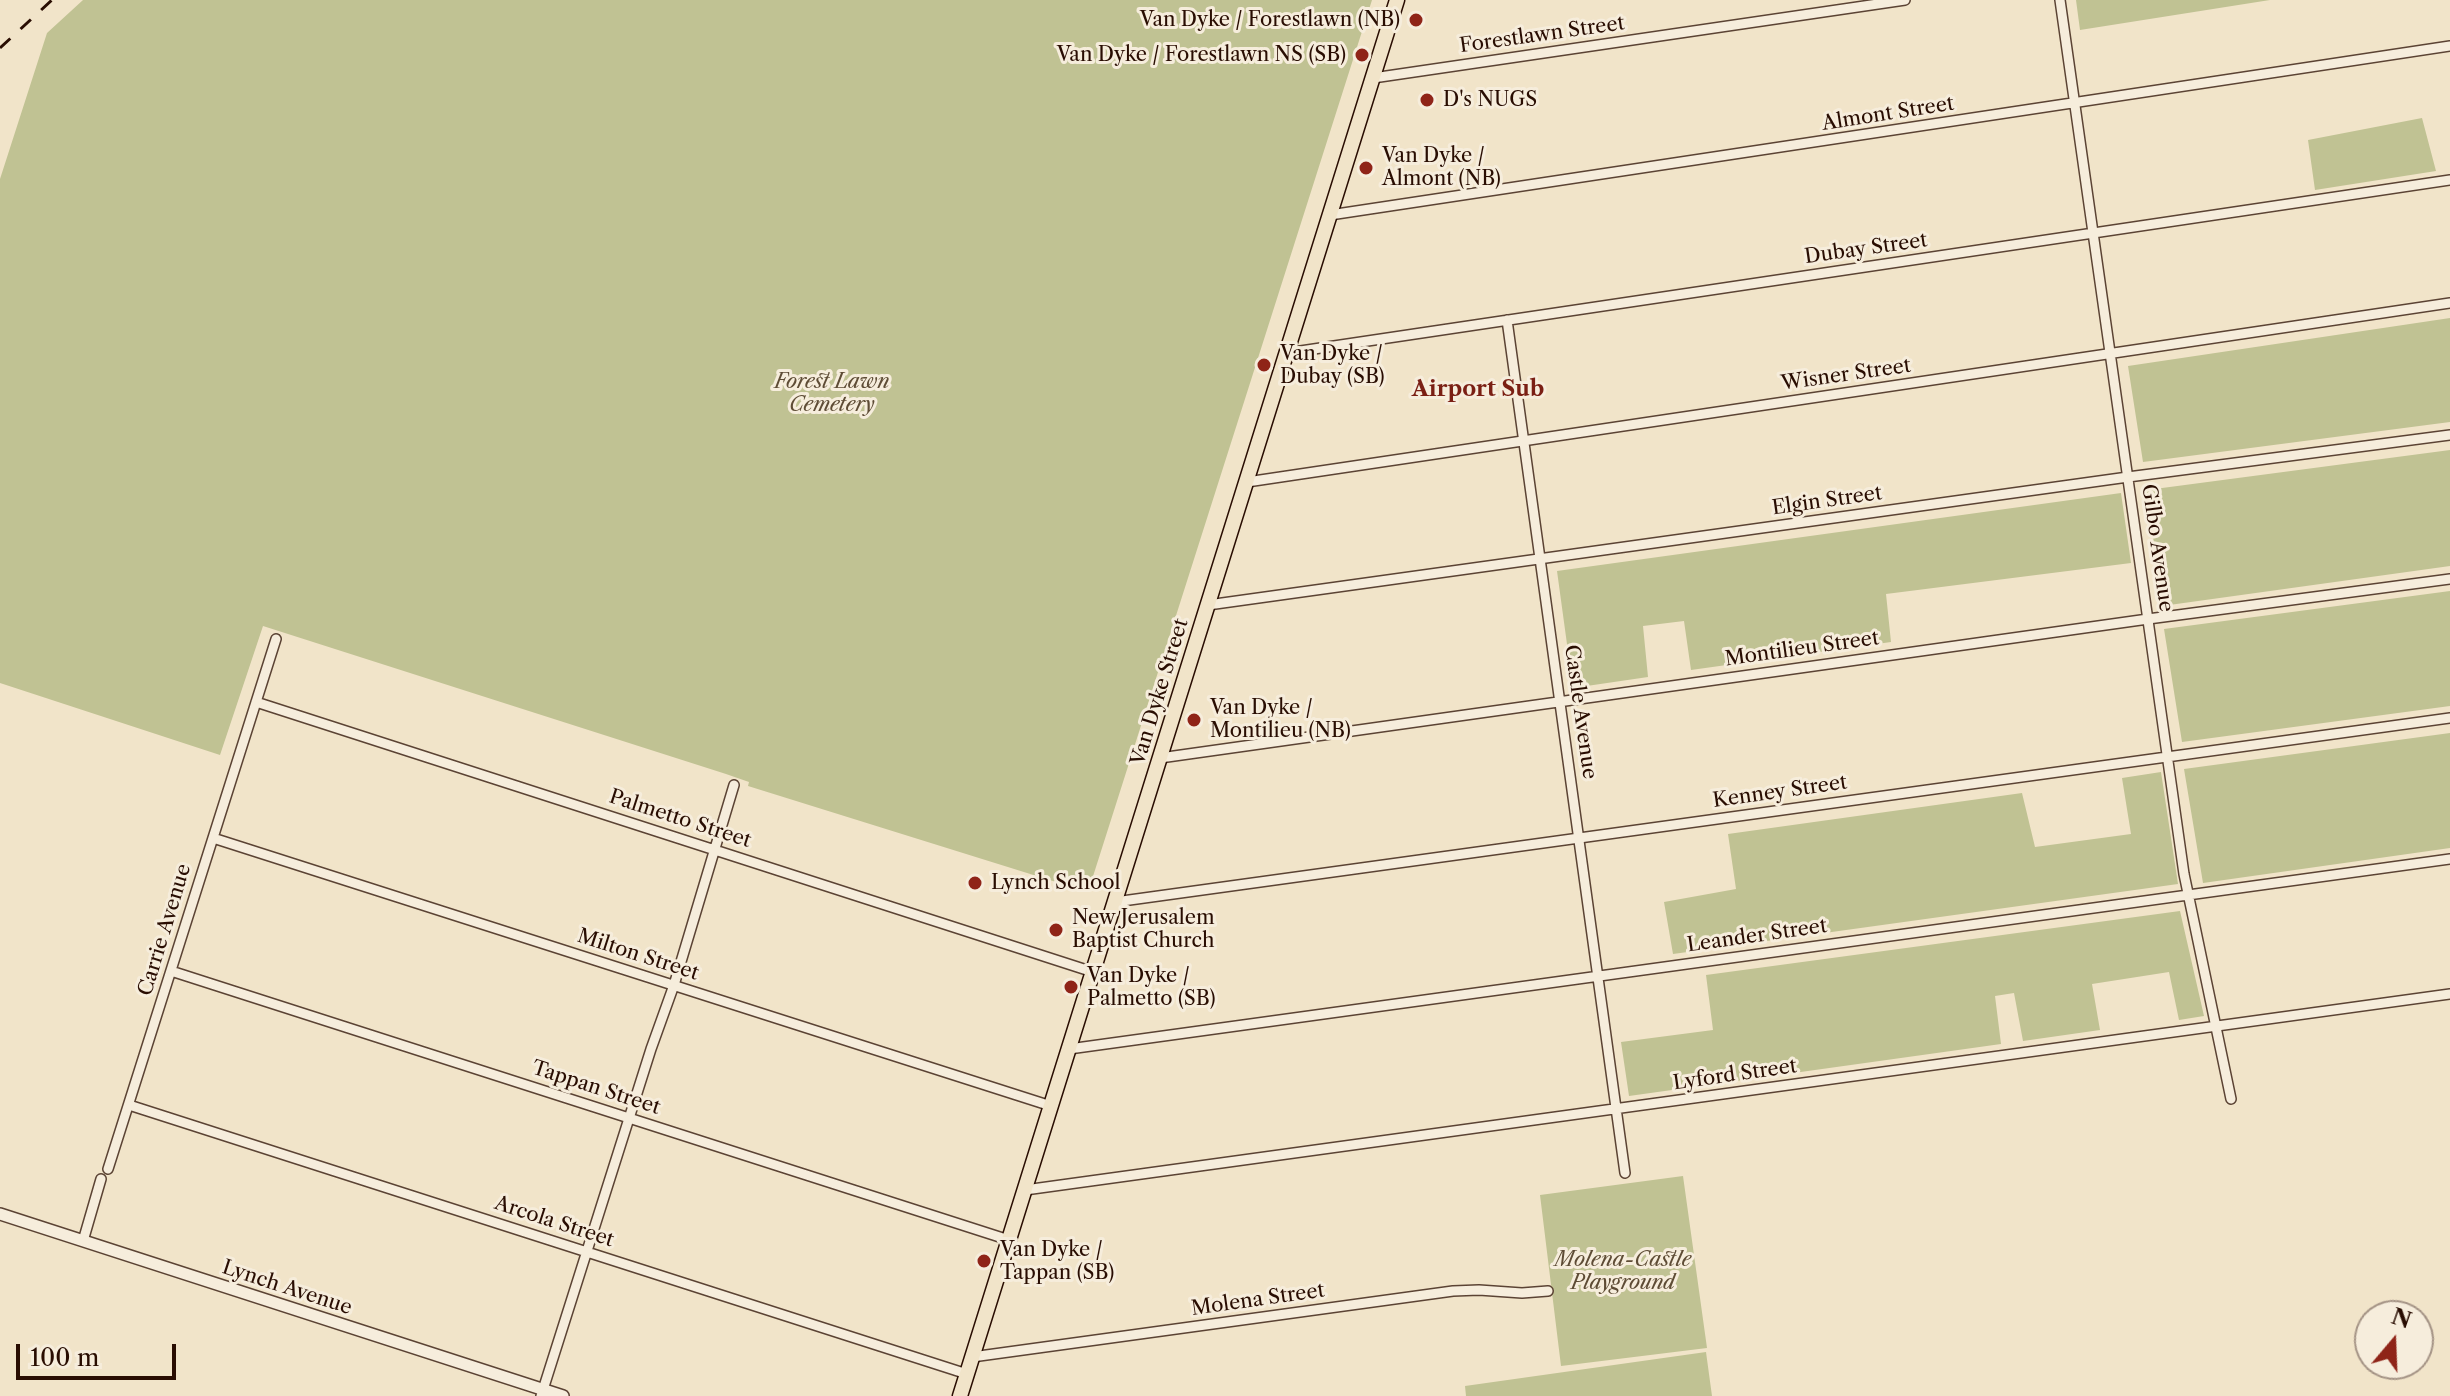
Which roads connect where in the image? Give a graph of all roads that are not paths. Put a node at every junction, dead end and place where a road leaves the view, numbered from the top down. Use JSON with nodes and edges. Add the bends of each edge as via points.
{"nodes":[{"id":1,"x":1397,"y":0,"type":"edge"},
{"id":2,"x":1905,"y":0,"type":"edge"},
{"id":3,"x":2060,"y":0,"type":"edge"},
{"id":4,"x":2450,"y":46,"type":"edge"},
{"id":5,"x":1373,"y":78,"type":"junction"},
{"id":6,"x":2074,"y":104,"type":"junction"},
{"id":7,"x":2450,"y":180,"type":"edge"},
{"id":8,"x":1330,"y":215,"type":"junction"},
{"id":9,"x":2094,"y":233,"type":"junction"},
{"id":10,"x":2450,"y":303,"type":"edge"},
{"id":11,"x":1507,"y":320,"type":"junction"},
{"id":12,"x":1287,"y":353,"type":"junction"},
{"id":13,"x":2111,"y":353,"type":"junction"},
{"id":14,"x":2450,"y":435,"type":"edge"},
{"id":15,"x":1524,"y":441,"type":"junction"},
{"id":16,"x":2128,"y":477,"type":"junction"},
{"id":17,"x":1247,"y":482,"type":"junction"},
{"id":18,"x":1540,"y":558,"type":"junction"},
{"id":19,"x":2450,"y":579,"type":"edge"},
{"id":20,"x":1208,"y":605,"type":"junction"},
{"id":21,"x":2148,"y":619,"type":"junction"},
{"id":22,"x":276,"y":639,"type":"dead end"},
{"id":23,"x":1560,"y":701,"type":"junction"},
{"id":24,"x":256,"y":702,"type":"junction"},
{"id":25,"x":2450,"y":718,"type":"edge"},
{"id":26,"x":2168,"y":757,"type":"junction"},
{"id":27,"x":1160,"y":758,"type":"junction"},
{"id":28,"x":734,"y":785,"type":"dead end"},
{"id":29,"x":213,"y":838,"type":"junction"},
{"id":30,"x":1579,"y":838,"type":"junction"},
{"id":31,"x":715,"y":849,"type":"junction"},
{"id":32,"x":2450,"y":859,"type":"edge"},
{"id":33,"x":2188,"y":895,"type":"junction"},
{"id":34,"x":1115,"y":902,"type":"junction"},
{"id":35,"x":171,"y":971,"type":"junction"},
{"id":36,"x":1093,"y":972,"type":"junction"},
{"id":37,"x":1598,"y":977,"type":"junction"},
{"id":38,"x":674,"y":985,"type":"junction"},
{"id":39,"x":2450,"y":994,"type":"edge"},
{"id":40,"x":2215,"y":1027,"type":"junction"},
{"id":41,"x":1069,"y":1049,"type":"junction"},
{"id":42,"x":2231,"y":1099,"type":"dead end"},
{"id":43,"x":129,"y":1105,"type":"junction"},
{"id":44,"x":1051,"y":1106,"type":"junction"},
{"id":45,"x":1616,"y":1110,"type":"junction"},
{"id":46,"x":629,"y":1118,"type":"junction"},
{"id":47,"x":108,"y":1169,"type":"dead end"},
{"id":48,"x":1625,"y":1173,"type":"dead end"},
{"id":49,"x":101,"y":1179,"type":"dead end"},
{"id":50,"x":1025,"y":1190,"type":"junction"},
{"id":51,"x":0,"y":1214,"type":"edge"},
{"id":52,"x":1009,"y":1240,"type":"junction"},
{"id":53,"x":83,"y":1241,"type":"junction"},
{"id":54,"x":587,"y":1252,"type":"junction"},
{"id":55,"x":1548,"y":1291,"type":"dead end"},
{"id":56,"x":972,"y":1357,"type":"junction"},
{"id":57,"x":967,"y":1374,"type":"junction"},
{"id":58,"x":543,"y":1392,"type":"edge"},
{"id":59,"x":563,"y":1396,"type":"edge"},
{"id":60,"x":960,"y":1396,"type":"edge"}],
"edges":[{"from":1,"to":5,"type":"main road","name":"Van Dyke Street"},
{"from":2,"to":5,"type":"street","name":"Forestlawn Street"},
{"from":3,"to":6,"type":"street","name":"Gilbo Avenue"},
{"from":4,"to":6,"type":"street","name":"Almont Street"},
{"from":5,"to":8,"type":"main road","name":"Van Dyke Street"},
{"from":6,"to":8,"type":"street","name":"Almont Street"},
{"from":6,"to":9,"type":"street","name":"Gilbo Avenue"},
{"from":7,"to":9,"type":"street","name":"Dubay Street"},
{"from":8,"to":12,"type":"main road","name":"Van Dyke Street"},
{"from":9,"to":11,"type":"street","name":"Dubay Street"},
{"from":9,"to":13,"type":"street","name":"Gilbo Avenue"},
{"from":10,"to":13,"type":"street","name":"Wisner Street"},
{"from":11,"to":12,"type":"street","name":"Dubay Street"},
{"from":11,"to":15,"type":"street","name":"Castle Avenue"},
{"from":12,"to":17,"type":"main road","name":"Van Dyke Street"},
{"from":13,"to":15,"type":"street","name":"Wisner Street"},
{"from":13,"to":16,"type":"street","name":"Gilbo Avenue"},
{"from":14,"to":16,"type":"street","name":"Elgin Street"},
{"from":15,"to":17,"type":"street","name":"Wisner Street"},
{"from":15,"to":18,"type":"street","name":"Castle Avenue"},
{"from":16,"to":18,"type":"street","name":"Elgin Street"},
{"from":16,"to":21,"type":"street","name":"Gilbo Avenue"},
{"from":17,"to":20,"type":"main road","name":"Van Dyke Street"},
{"from":18,"to":20,"type":"street","name":"Elgin Street"},
{"from":18,"to":23,"type":"street","name":"Castle Avenue"},
{"from":19,"to":21,"type":"street","name":"Montilieu Street"},
{"from":20,"to":27,"type":"main road","name":"Van Dyke Street"},
{"from":21,"to":23,"type":"street","name":"Montilieu Street"},
{"from":21,"to":26,"type":"street","name":"Gilbo Avenue"},
{"from":22,"to":24,"type":"street","name":"Carrie Avenue"},
{"from":23,"to":27,"type":"street","name":"Montilieu Street"},
{"from":23,"to":30,"type":"street","name":"Castle Avenue"},
{"from":24,"to":29,"type":"street","name":"Carrie Avenue"},
{"from":24,"to":31,"type":"street","name":"Palmetto Street"},
{"from":25,"to":26,"type":"street","name":"Kenney Street"},
{"from":26,"to":30,"type":"street","name":"Kenney Street"},
{"from":26,"to":33,"type":"street","name":"Gilbo Avenue"},
{"from":27,"to":34,"type":"main road","name":"Van Dyke Street"},
{"from":28,"to":31,"type":"street"},
{"from":29,"to":35,"type":"street","name":"Carrie Avenue"},
{"from":29,"to":38,"type":"street","name":"Milton Street"},
{"from":30,"to":34,"type":"street","name":"Kenney Street"},
{"from":30,"to":37,"type":"street","name":"Castle Avenue"},
{"from":31,"to":36,"type":"street","name":"Palmetto Street"},
{"from":31,"to":38,"type":"street"},
{"from":32,"to":33,"type":"street","name":"Leander Street"},
{"from":33,"to":37,"type":"street","name":"Leander Street"},
{"from":33,"to":40,"type":"street","name":"Gilbo Avenue"},
{"from":34,"to":36,"type":"main road","name":"Van Dyke Street"},
{"from":35,"to":43,"type":"street","name":"Carrie Avenue"},
{"from":35,"to":46,"type":"street","name":"Tappan Street"},
{"from":36,"to":41,"type":"main road","name":"Van Dyke Street"},
{"from":37,"to":41,"type":"street","name":"Leander Street"},
{"from":37,"to":45,"type":"street","name":"Castle Avenue"},
{"from":38,"to":44,"type":"street","name":"Milton Street"},
{"from":38,"to":46,"type":"street"},
{"from":39,"to":40,"type":"street","name":"Lyford Street"},
{"from":40,"to":42,"type":"street","name":"Gilbo Avenue"},
{"from":40,"to":45,"type":"street","name":"Lyford Street"},
{"from":41,"to":44,"type":"main road","name":"Van Dyke Street"},
{"from":43,"to":47,"type":"street","name":"Carrie Avenue"},
{"from":43,"to":54,"type":"street","name":"Arcola Street"},
{"from":44,"to":50,"type":"main road","name":"Van Dyke Street"},
{"from":45,"to":48,"type":"street","name":"Castle Avenue"},
{"from":45,"to":50,"type":"street","name":"Lyford Street"},
{"from":46,"to":52,"type":"street","name":"Tappan Street"},
{"from":46,"to":54,"type":"street"},
{"from":49,"to":53,"type":"street"},
{"from":50,"to":52,"type":"main road","name":"Van Dyke Street"},
{"from":51,"to":53,"type":"street","name":"Lynch Avenue"},
{"from":52,"to":56,"type":"main road","name":"Van Dyke Street"},
{"from":53,"to":58,"type":"street","name":"Lynch Avenue"},
{"from":54,"to":57,"type":"street","name":"Arcola Street"},
{"from":54,"to":58,"type":"street"},
{"from":55,"to":56,"type":"street","name":"Molena Street","via":[[1453,1291]]},
{"from":56,"to":57,"type":"main road","name":"Van Dyke Street"},
{"from":57,"to":60,"type":"main road","name":"Van Dyke Street"},
{"from":58,"to":59,"type":"street","name":"Lynch Avenue"}]}
